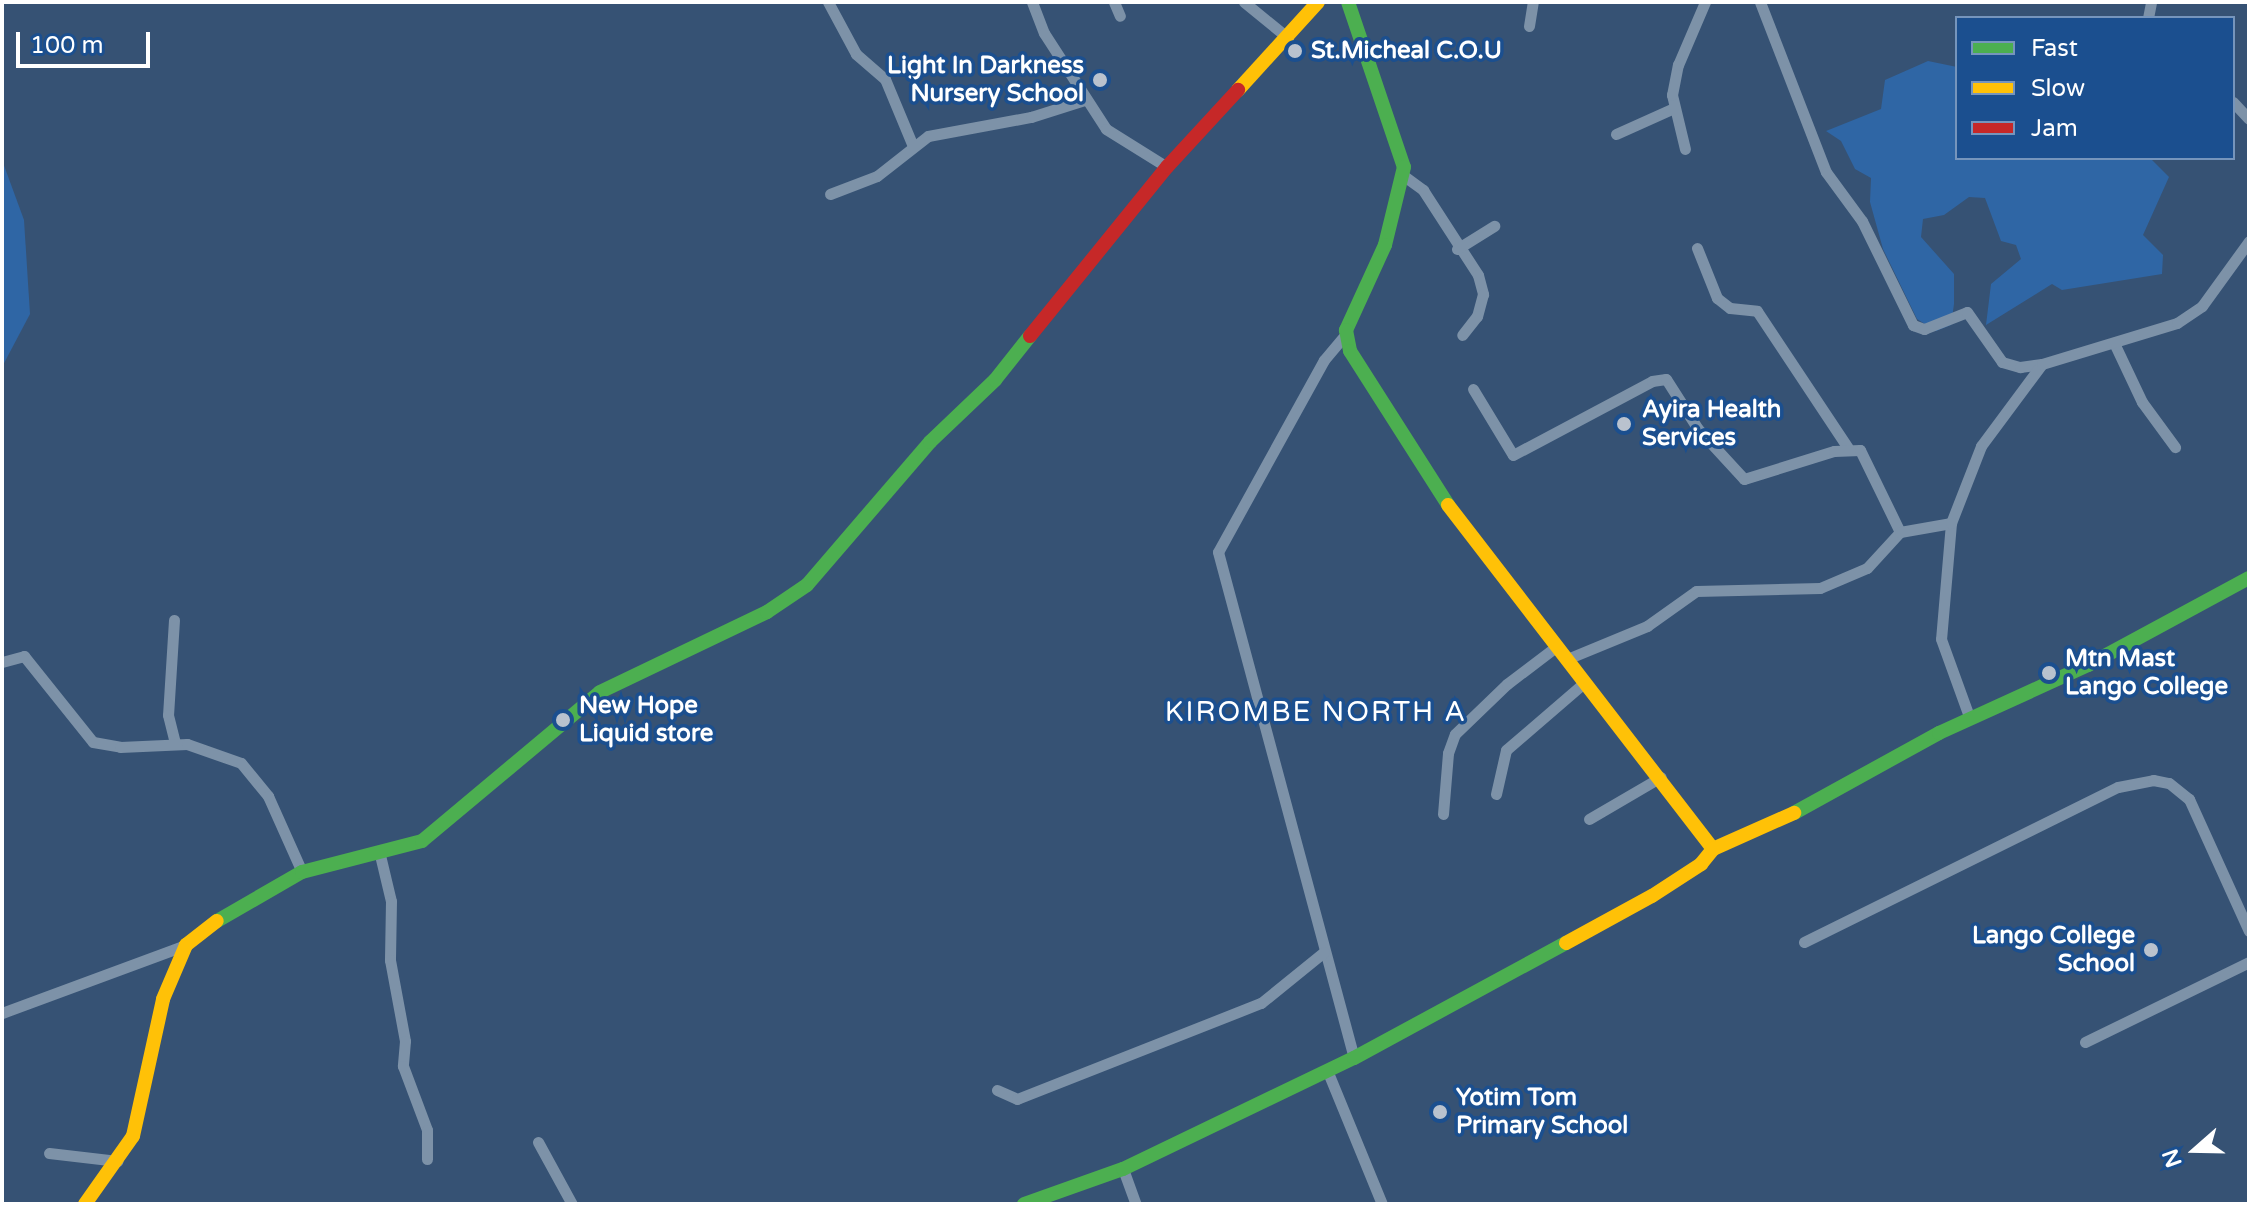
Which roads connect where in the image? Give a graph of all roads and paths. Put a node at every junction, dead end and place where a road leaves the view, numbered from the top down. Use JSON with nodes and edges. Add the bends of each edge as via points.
{"nodes":[{"id":1,"x":828,"y":2,"type":"edge"},
{"id":2,"x":1032,"y":2,"type":"edge"},
{"id":3,"x":1114,"y":2,"type":"edge"},
{"id":4,"x":1244,"y":2,"type":"edge"},
{"id":5,"x":1318,"y":2,"type":"edge"},
{"id":6,"x":1348,"y":2,"type":"edge"},
{"id":7,"x":1533,"y":2,"type":"edge"},
{"id":8,"x":1705,"y":2,"type":"edge"},
{"id":9,"x":1764,"y":3,"type":"edge"},
{"id":10,"x":1120,"y":16,"type":"dead end"},
{"id":11,"x":1529,"y":26,"type":"dead end"},
{"id":12,"x":1288,"y":38,"type":"junction"},
{"id":13,"x":1085,"y":100,"type":"junction"},
{"id":14,"x":2235,"y":104,"type":"edge"},
{"id":15,"x":1672,"y":109,"type":"junction"},
{"id":16,"x":2249,"y":119,"type":"edge"},
{"id":17,"x":1616,"y":134,"type":"dead end"},
{"id":18,"x":912,"y":144,"type":"junction"},
{"id":19,"x":1685,"y":149,"type":"dead end"},
{"id":20,"x":1167,"y":167,"type":"junction"},
{"id":21,"x":1404,"y":176,"type":"junction"},
{"id":22,"x":830,"y":194,"type":"dead end"},
{"id":23,"x":1494,"y":226,"type":"dead end"},
{"id":24,"x":2249,"y":241,"type":"edge"},
{"id":25,"x":1697,"y":248,"type":"dead end"},
{"id":26,"x":1457,"y":249,"type":"junction"},
{"id":27,"x":1345,"y":335,"type":"junction"},
{"id":28,"x":1462,"y":335,"type":"dead end"},
{"id":29,"x":2115,"y":345,"type":"junction"},
{"id":30,"x":2042,"y":364,"type":"junction"},
{"id":31,"x":1473,"y":389,"type":"dead end"},
{"id":32,"x":2175,"y":447,"type":"dead end"},
{"id":33,"x":1848,"y":448,"type":"junction"},
{"id":34,"x":1951,"y":523,"type":"junction"},
{"id":35,"x":1900,"y":532,"type":"junction"},
{"id":36,"x":2249,"y":578,"type":"edge"},
{"id":37,"x":174,"y":620,"type":"dead end"},
{"id":38,"x":1557,"y":646,"type":"junction"},
{"id":39,"x":1567,"y":659,"type":"junction"},
{"id":40,"x":2,"y":662,"type":"edge"},
{"id":41,"x":1585,"y":682,"type":"junction"},
{"id":42,"x":1970,"y":719,"type":"junction"},
{"id":43,"x":175,"y":743,"type":"junction"},
{"id":44,"x":1661,"y":777,"type":"junction"},
{"id":45,"x":1496,"y":794,"type":"dead end"},
{"id":46,"x":1443,"y":814,"type":"dead end"},
{"id":47,"x":1589,"y":819,"type":"dead end"},
{"id":48,"x":1713,"y":849,"type":"junction"},
{"id":49,"x":380,"y":855,"type":"junction"},
{"id":50,"x":302,"y":872,"type":"junction"},
{"id":51,"x":2249,"y":931,"type":"edge"},
{"id":52,"x":1804,"y":942,"type":"dead end"},
{"id":53,"x":186,"y":945,"type":"junction"},
{"id":54,"x":1324,"y":952,"type":"junction"},
{"id":55,"x":2249,"y":962,"type":"edge"},
{"id":56,"x":2,"y":1013,"type":"edge"},
{"id":57,"x":2085,"y":1042,"type":"dead end"},
{"id":58,"x":1354,"y":1058,"type":"junction"},
{"id":59,"x":1327,"y":1070,"type":"junction"},
{"id":60,"x":997,"y":1090,"type":"dead end"},
{"id":61,"x":538,"y":1142,"type":"dead end"},
{"id":62,"x":49,"y":1153,"type":"dead end"},
{"id":63,"x":427,"y":1159,"type":"dead end"},
{"id":64,"x":118,"y":1161,"type":"junction"},
{"id":65,"x":1123,"y":1169,"type":"junction"},
{"id":66,"x":85,"y":1204,"type":"edge"},
{"id":67,"x":572,"y":1204,"type":"edge"},
{"id":68,"x":1024,"y":1204,"type":"edge"},
{"id":69,"x":1136,"y":1204,"type":"edge"},
{"id":70,"x":1382,"y":1204,"type":"edge"}],
"edges":[{"from":1,"to":18,"type":"street","via":[[856,54],[885,79]]},
{"from":2,"to":13,"type":"street"},
{"from":3,"to":10,"type":"street"},
{"from":4,"to":12,"type":"street"},
{"from":5,"to":12,"type":"street"},
{"from":6,"to":21,"type":"street","via":[[1373,88],[1396,135]]},
{"from":7,"to":11,"type":"street"},
{"from":8,"to":15,"type":"street","via":[[1678,65]]},
{"from":9,"to":30,"type":"street","via":[[1826,172],[1862,221],[1913,325],[1924,329],[1967,312],[2002,362],[2020,367]]},
{"from":12,"to":20,"type":"street"},
{"from":13,"to":18,"type":"street"},
{"from":13,"to":20,"type":"street","via":[[1117,139]]},
{"from":14,"to":16,"type":"street"},
{"from":15,"to":17,"type":"street"},
{"from":15,"to":19,"type":"street"},
{"from":18,"to":22,"type":"street","via":[[883,172]]},
{"from":20,"to":49,"type":"street","via":[[995,380],[930,442],[807,585],[767,612],[600,692],[445,826],[411,846]]},
{"from":21,"to":26,"type":"street","via":[[1423,190]]},
{"from":21,"to":27,"type":"street","via":[[1385,245]]},
{"from":23,"to":26,"type":"street"},
{"from":24,"to":29,"type":"street","via":[[2202,306],[2177,323]]},
{"from":25,"to":33,"type":"street","via":[[1717,298],[1730,308],[1757,311]]},
{"from":26,"to":28,"type":"street","via":[[1478,275],[1483,294],[1476,320]]},
{"from":27,"to":38,"type":"street","via":[[1360,372],[1431,481]]},
{"from":27,"to":54,"type":"street","via":[[1324,360],[1218,552]]},
{"from":29,"to":30,"type":"street"},
{"from":29,"to":32,"type":"street","via":[[2142,402]]},
{"from":30,"to":34,"type":"street","via":[[1981,446]]},
{"from":31,"to":33,"type":"street","via":[[1511,455],[1661,378],[1744,479]]},
{"from":33,"to":35,"type":"street","via":[[1866,455]]},
{"from":34,"to":35,"type":"street"},
{"from":34,"to":42,"type":"street","via":[[1941,639]]},
{"from":35,"to":39,"type":"street","via":[[1878,560],[1837,583],[1806,589],[1696,591],[1647,626]]},
{"from":36,"to":42,"type":"street","via":[[2088,665]]},
{"from":37,"to":43,"type":"street","via":[[168,715]]},
{"from":38,"to":39,"type":"street"},
{"from":38,"to":46,"type":"street","via":[[1455,734],[1448,753]]},
{"from":39,"to":41,"type":"street"},
{"from":40,"to":43,"type":"street","via":[[24,656],[93,742],[120,747]]},
{"from":41,"to":44,"type":"street"},
{"from":41,"to":45,"type":"street","via":[[1506,750]]},
{"from":42,"to":48,"type":"street","via":[[1801,810]]},
{"from":43,"to":50,"type":"street","via":[[223,753],[254,774]]},
{"from":44,"to":47,"type":"street"},
{"from":44,"to":48,"type":"street"},
{"from":48,"to":58,"type":"street","via":[[1701,864],[1652,896]]},
{"from":49,"to":50,"type":"street"},
{"from":49,"to":63,"type":"street","via":[[391,901],[390,960],[404,1030],[403,1066],[427,1130]]},
{"from":50,"to":53,"type":"street","via":[[241,902]]},
{"from":51,"to":52,"type":"street","via":[[2189,799],[2169,783],[2153,780],[2118,787]]},
{"from":53,"to":56,"type":"street"},
{"from":53,"to":64,"type":"street","via":[[154,1027],[133,1136]]},
{"from":54,"to":58,"type":"street"},
{"from":54,"to":60,"type":"street","via":[[1261,1003],[1017,1099],[1004,1098]]},
{"from":55,"to":57,"type":"street"},
{"from":58,"to":59,"type":"street"},
{"from":59,"to":65,"type":"street"},
{"from":59,"to":70,"type":"street"},
{"from":61,"to":67,"type":"street"},
{"from":62,"to":64,"type":"street"},
{"from":64,"to":66,"type":"street"},
{"from":65,"to":68,"type":"street"},
{"from":65,"to":69,"type":"street"}]}
